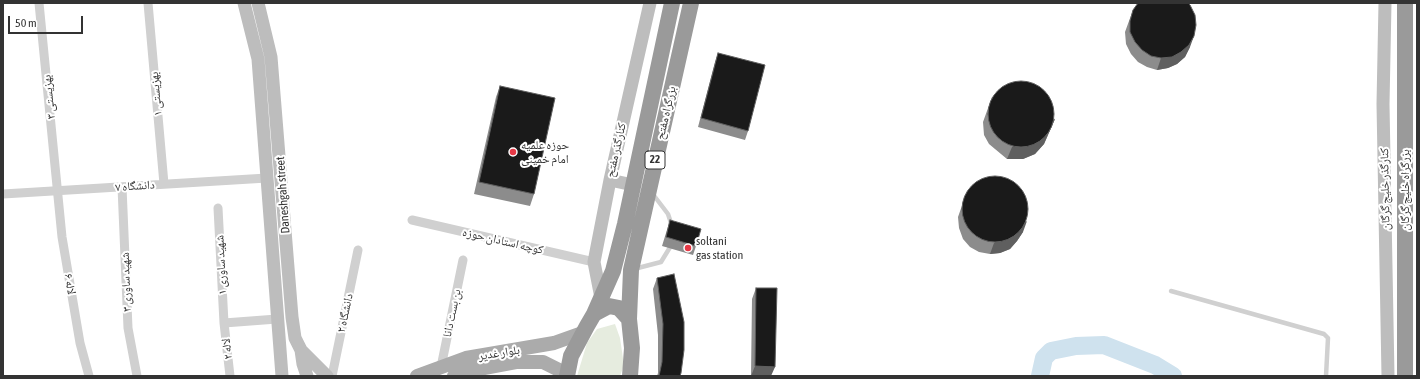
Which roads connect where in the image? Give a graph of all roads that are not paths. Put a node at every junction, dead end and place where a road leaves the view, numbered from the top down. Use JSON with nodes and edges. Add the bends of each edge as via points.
{"nodes":[{"id":1,"x":39,"y":3,"type":"edge"},
{"id":2,"x":148,"y":3,"type":"edge"},
{"id":3,"x":244,"y":3,"type":"edge"},
{"id":4,"x":258,"y":3,"type":"edge"},
{"id":5,"x":650,"y":3,"type":"edge"},
{"id":6,"x":672,"y":3,"type":"edge"},
{"id":7,"x":691,"y":3,"type":"edge"},
{"id":8,"x":1385,"y":3,"type":"edge"},
{"id":9,"x":1405,"y":3,"type":"edge"},
{"id":10,"x":267,"y":178,"type":"junction"},
{"id":11,"x":610,"y":180,"type":"junction"},
{"id":12,"x":164,"y":184,"type":"junction"},
{"id":13,"x":633,"y":185,"type":"junction"},
{"id":14,"x":122,"y":187,"type":"junction"},
{"id":15,"x":649,"y":189,"type":"junction"},
{"id":16,"x":58,"y":191,"type":"junction"},
{"id":17,"x":3,"y":194,"type":"edge"},
{"id":18,"x":218,"y":208,"type":"dead end"},
{"id":19,"x":412,"y":220,"type":"dead end"},
{"id":20,"x":358,"y":250,"type":"dead end"},
{"id":21,"x":463,"y":260,"type":"dead end"},
{"id":22,"x":594,"y":262,"type":"junction"},
{"id":23,"x":631,"y":270,"type":"junction"},
{"id":24,"x":1170,"y":291,"type":"dead end"},
{"id":25,"x":601,"y":298,"type":"junction"},
{"id":26,"x":594,"y":314,"type":"junction"},
{"id":27,"x":277,"y":319,"type":"junction"},
{"id":28,"x":629,"y":319,"type":"junction"},
{"id":29,"x":224,"y":323,"type":"junction"},
{"id":30,"x":582,"y":333,"type":"junction"},
{"id":31,"x":301,"y":350,"type":"junction"},
{"id":32,"x":441,"y":367,"type":"junction"},
{"id":33,"x":567,"y":375,"type":"edge"},
{"id":34,"x":89,"y":376,"type":"edge"},
{"id":35,"x":137,"y":376,"type":"edge"},
{"id":36,"x":230,"y":376,"type":"edge"},
{"id":37,"x":282,"y":376,"type":"edge"},
{"id":38,"x":307,"y":376,"type":"edge"},
{"id":39,"x":327,"y":376,"type":"edge"},
{"id":40,"x":332,"y":376,"type":"edge"},
{"id":41,"x":418,"y":376,"type":"edge"},
{"id":42,"x":454,"y":376,"type":"edge"},
{"id":43,"x":630,"y":376,"type":"edge"},
{"id":44,"x":1326,"y":376,"type":"edge"},
{"id":45,"x":1388,"y":376,"type":"edge"},
{"id":46,"x":1404,"y":376,"type":"edge"}],
"edges":[{"from":1,"to":16,"type":"street","name":"۳ بهزیستی"},
{"from":2,"to":12,"type":"street","name":"۱ بهزیستی"},
{"from":3,"to":10,"type":"main road","name":"Daneshgah street","via":[[258,59]]},
{"from":4,"to":31,"type":"main road","name":"Daneshgah street","via":[[271,57],[292,317],[295,338]]},
{"from":5,"to":11,"type":"main road","name":"کنارگذر مفتح"},
{"from":6,"to":13,"type":"highway","name":"بزرگراه مفتح","number":"22"},
{"from":7,"to":15,"type":"highway","name":"بزرگراه مفتح","number":"22"},
{"from":8,"to":45,"type":"main road","name":"کنارگذر خلیج گرگان"},
{"from":9,"to":46,"type":"highway","name":"بزرگراه خلیج گرگان"},
{"from":10,"to":12,"type":"street","name":"۷ دانشگاه"},
{"from":10,"to":27,"type":"main road","name":"Daneshgah street"},
{"from":11,"to":13,"type":"main road"},
{"from":11,"to":22,"type":"main road","name":"کنارگذر مفتح"},
{"from":12,"to":14,"type":"street","name":"۷ دانشگاه"},
{"from":13,"to":25,"type":"highway","name":"بزرگراه مفتح","number":"22","via":[[613,271]]},
{"from":14,"to":16,"type":"street","name":"۷ دانشگاه"},
{"from":14,"to":35,"type":"street","name":"۳ شهید ساوری","via":[[128,328]]},
{"from":15,"to":23,"type":"highway","name":"بزرگراه مفتح","number":"22"},
{"from":15,"to":23,"type":"lane","via":[[668,214],[674,234],[673,242],[661,262]]},
{"from":16,"to":17,"type":"street","name":"۷ دانشگاه"},
{"from":16,"to":34,"type":"street","name":"لاله ۶","via":[[62,238],[80,343]]},
{"from":18,"to":29,"type":"street","name":"۱ شهید ساوری"},
{"from":19,"to":22,"type":"street","name":"کوچه استادان حوزه"},
{"from":20,"to":40,"type":"street","name":"دانشگاه ۲"},
{"from":21,"to":32,"type":"street","name":"بن بست دانا"},
{"from":22,"to":25,"type":"main road","name":"کنارگذر مفتح"},
{"from":23,"to":28,"type":"highway","name":"بزرگراه مفتح","number":"22"},
{"from":24,"to":44,"type":"lane","via":[[1324,334],[1328,338]]},
{"from":25,"to":26,"type":"highway","name":"بزرگراه مفتح","number":"22"},
{"from":26,"to":28,"type":"highway","via":[[609,306],[619,308]]},
{"from":26,"to":30,"type":"highway","number":"22"},
{"from":27,"to":29,"type":"street"},
{"from":27,"to":37,"type":"main road","name":"Daneshgah street"},
{"from":28,"to":43,"type":"highway","number":"22","via":[[632,348]]},
{"from":29,"to":36,"type":"street","name":"۲ لاله"},
{"from":30,"to":32,"type":"main road","name":"بلوار غدیر","via":[[554,343],[466,358]]},
{"from":30,"to":33,"type":"highway","number":"22"},
{"from":31,"to":38,"type":"main road"},
{"from":31,"to":39,"type":"main road","name":"Daneshgah street"},
{"from":32,"to":41,"type":"main road","name":"بلوار غدیر"},
{"from":33,"to":42,"type":"main road","name":"بلوار غدیر","via":[[543,362],[516,362]]}]}
